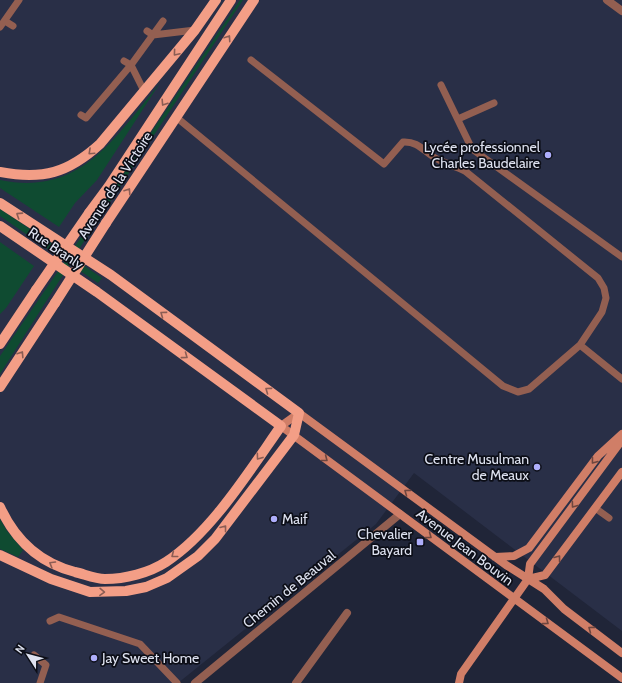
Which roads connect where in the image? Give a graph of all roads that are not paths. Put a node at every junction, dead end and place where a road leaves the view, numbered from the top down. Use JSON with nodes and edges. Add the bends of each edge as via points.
{"nodes":[{"id":1,"x":19,"y":0,"type":"edge"},
{"id":2,"x":216,"y":0,"type":"edge"},
{"id":3,"x":231,"y":0,"type":"edge"},
{"id":4,"x":254,"y":0,"type":"edge"},
{"id":5,"x":607,"y":0,"type":"edge"},
{"id":6,"x":622,"y":11,"type":"edge"},
{"id":7,"x":5,"y":21,"type":"junction"},
{"id":8,"x":163,"y":21,"type":"dead end"},
{"id":9,"x":13,"y":26,"type":"dead end"},
{"id":10,"x":0,"y":27,"type":"edge"},
{"id":11,"x":195,"y":30,"type":"junction"},
{"id":12,"x":150,"y":33,"type":"junction"},
{"id":13,"x":251,"y":60,"type":"dead end"},
{"id":14,"x":128,"y":63,"type":"junction"},
{"id":15,"x":441,"y":85,"type":"dead end"},
{"id":16,"x":144,"y":90,"type":"junction"},
{"id":17,"x":494,"y":103,"type":"dead end"},
{"id":18,"x":80,"y":115,"type":"dead end"},
{"id":19,"x":176,"y":117,"type":"junction"},
{"id":20,"x":458,"y":119,"type":"junction"},
{"id":21,"x":0,"y":172,"type":"edge"},
{"id":22,"x":0,"y":202,"type":"edge"},
{"id":23,"x":0,"y":226,"type":"edge"},
{"id":24,"x":622,"y":258,"type":"edge"},
{"id":25,"x":1,"y":340,"type":"edge"},
{"id":26,"x":580,"y":345,"type":"junction"},
{"id":27,"x":622,"y":379,"type":"edge"},
{"id":28,"x":0,"y":387,"type":"edge"},
{"id":29,"x":300,"y":414,"type":"junction"},
{"id":30,"x":282,"y":426,"type":"junction"},
{"id":31,"x":622,"y":434,"type":"edge"},
{"id":32,"x":294,"y":435,"type":"junction"},
{"id":33,"x":622,"y":440,"type":"edge"},
{"id":34,"x":622,"y":472,"type":"edge"},
{"id":35,"x":0,"y":507,"type":"edge"},
{"id":36,"x":595,"y":508,"type":"junction"},
{"id":37,"x":400,"y":514,"type":"junction"},
{"id":38,"x":609,"y":518,"type":"dead end"},
{"id":39,"x":0,"y":555,"type":"edge"},
{"id":40,"x":494,"y":557,"type":"junction"},
{"id":41,"x":528,"y":580,"type":"junction"},
{"id":42,"x":514,"y":599,"type":"junction"},
{"id":43,"x":347,"y":614,"type":"dead end"},
{"id":44,"x":50,"y":621,"type":"dead end"},
{"id":45,"x":622,"y":653,"type":"edge"},
{"id":46,"x":34,"y":655,"type":"dead end"},
{"id":47,"x":622,"y":678,"type":"edge"},
{"id":48,"x":40,"y":683,"type":"edge"},
{"id":49,"x":177,"y":683,"type":"edge"},
{"id":50,"x":196,"y":683,"type":"edge"},
{"id":51,"x":296,"y":683,"type":"edge"},
{"id":52,"x":459,"y":683,"type":"edge"}],
"edges":[{"from":1,"to":7,"type":"lane"},
{"from":2,"to":11,"type":"main road"},
{"from":3,"to":25,"type":"main road","name":"Avenue de la Victoire","one_way":true,"bridge":true,"via":[[109,186]]},
{"from":19,"to":4,"type":"main road","name":"Avenue de la Victoire","one_way":true},
{"from":5,"to":6,"type":"street"},
{"from":7,"to":9,"type":"lane"},
{"from":7,"to":10,"type":"lane"},
{"from":8,"to":12,"type":"lane"},
{"from":11,"to":12,"type":"lane"},
{"from":11,"to":16,"type":"main road","one_way":true},
{"from":12,"to":14,"type":"lane"},
{"from":13,"to":26,"type":"lane","via":[[384,164],[403,142],[412,142],[438,160],[465,171],[598,278],[606,298],[602,312]]},
{"from":14,"to":16,"type":"lane"},
{"from":14,"to":18,"type":"lane","via":[[86,118]]},
{"from":15,"to":20,"type":"lane"},
{"from":16,"to":21,"type":"main road","one_way":true,"via":[[100,144],[82,160],[65,169],[44,174],[21,176]]},
{"from":17,"to":20,"type":"lane"},
{"from":19,"to":26,"type":"lane","via":[[503,386],[518,392],[529,390]]},
{"from":28,"to":19,"type":"main road","name":"Avenue de la Victoire","one_way":true,"bridge":true},
{"from":20,"to":24,"type":"lane","via":[[472,149]]},
{"from":29,"to":22,"type":"main road","name":"Rue Branly","one_way":true,"via":[[111,275]]},
{"from":23,"to":30,"type":"main road","name":"Rue Branly","one_way":true,"via":[[97,292]]},
{"from":26,"to":27,"type":"lane"},
{"from":29,"to":30,"type":"street"},
{"from":29,"to":32,"type":"main road"},
{"from":40,"to":29,"type":"street","name":"Avenue Jean Bouvin","one_way":true},
{"from":30,"to":32,"type":"street","name":"Avenue Jean Bouvin"},
{"from":30,"to":35,"type":"main road","one_way":true,"via":[[225,502],[191,542],[165,563],[134,576],[104,579],[59,568],[31,551],[10,527]]},
{"from":31,"to":40,"type":"street","one_way":true,"via":[[598,456],[529,548],[514,556]]},
{"from":32,"to":37,"type":"street","name":"Avenue Jean Bouvin","one_way":true},
{"from":39,"to":32,"type":"main road","one_way":true,"via":[[90,592],[126,591],[146,587],[184,568],[204,550]]},
{"from":33,"to":41,"type":"street","one_way":true,"via":[[530,564]]},
{"from":34,"to":36,"type":"street"},
{"from":36,"to":38,"type":"lane"},
{"from":41,"to":36,"type":"street","one_way":true,"via":[[545,575]]},
{"from":37,"to":42,"type":"street","name":"Avenue Jean Bouvin","one_way":true},
{"from":37,"to":50,"type":"street","name":"Chemin de Beauval"},
{"from":40,"to":41,"type":"street","name":"Avenue Jean Bouvin"},
{"from":41,"to":42,"type":"street"},
{"from":45,"to":41,"type":"street","name":"Avenue Jean Bouvin","one_way":true,"via":[[564,609],[544,589]]},
{"from":42,"to":47,"type":"street","name":"Avenue Jean Bouvin","one_way":true},
{"from":42,"to":52,"type":"street","via":[[461,674]]},
{"from":43,"to":51,"type":"street"},
{"from":44,"to":49,"type":"lane","via":[[59,617],[140,644]]},
{"from":46,"to":48,"type":"lane","via":[[46,665]]}]}
